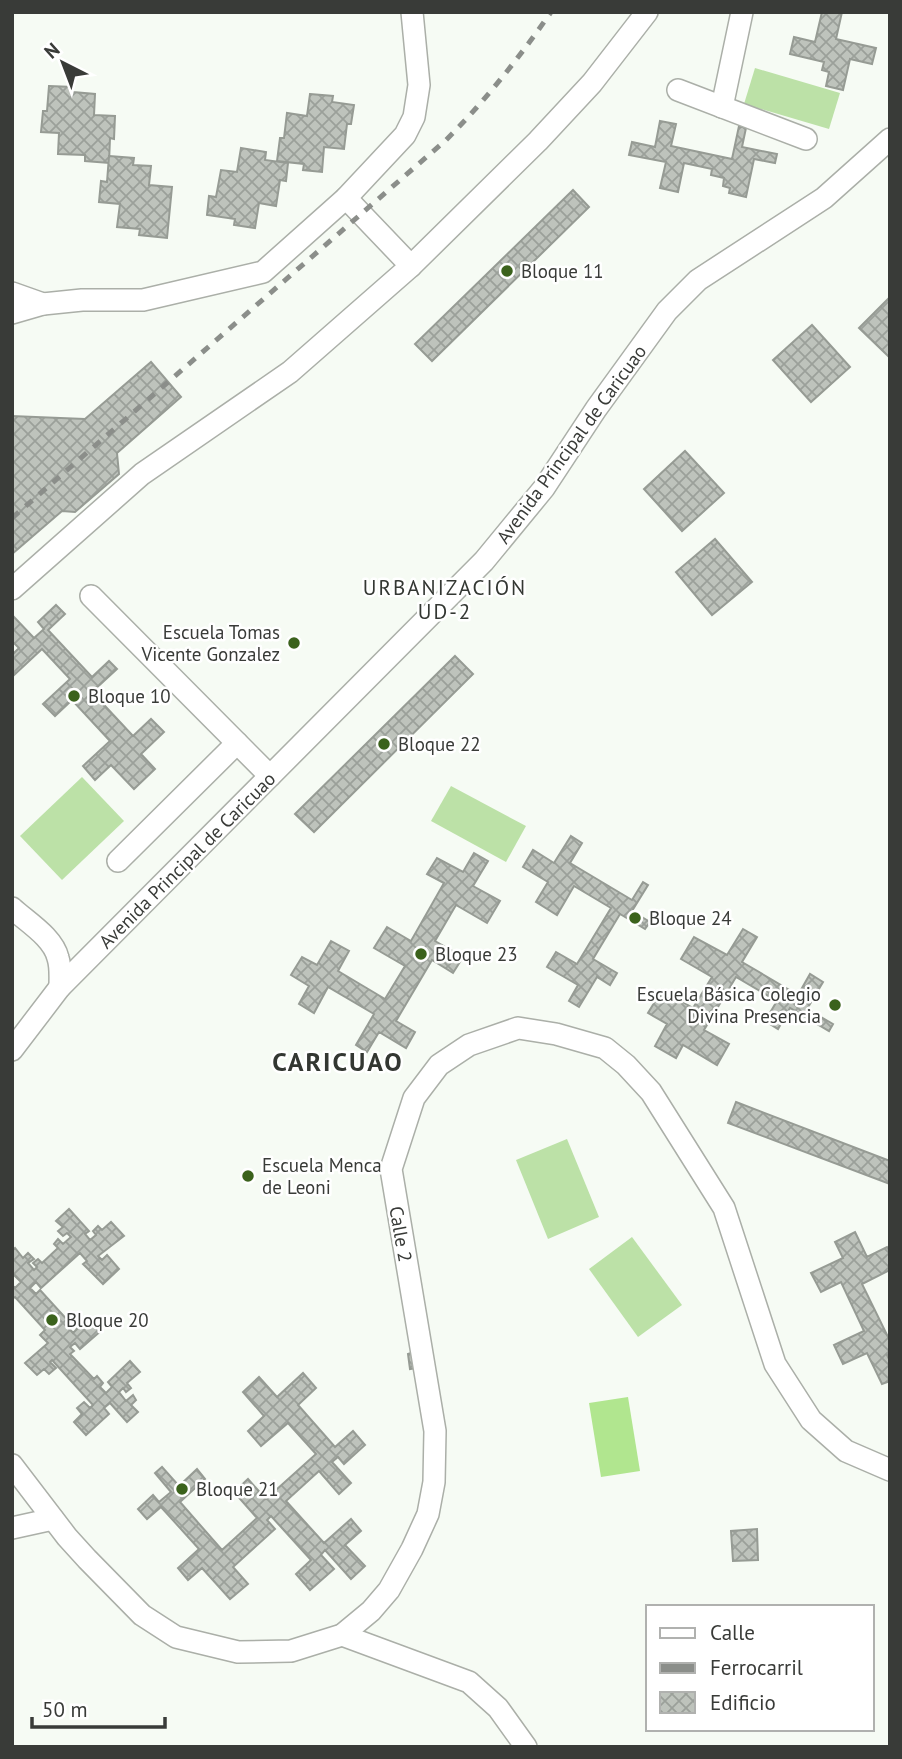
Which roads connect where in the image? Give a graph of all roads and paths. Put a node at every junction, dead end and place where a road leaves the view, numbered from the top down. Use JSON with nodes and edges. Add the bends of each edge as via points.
{"nodes":[{"id":1,"x":412,"y":12,"type":"edge"},
{"id":2,"x":648,"y":12,"type":"edge"},
{"id":3,"x":742,"y":12,"type":"edge"},
{"id":4,"x":678,"y":90,"type":"dead end"},
{"id":5,"x":722,"y":107,"type":"junction"},
{"id":6,"x":806,"y":139,"type":"dead end"},
{"id":7,"x":890,"y":139,"type":"edge"},
{"id":8,"x":346,"y":198,"type":"junction"},
{"id":9,"x":411,"y":266,"type":"junction"},
{"id":10,"x":12,"y":293,"type":"edge"},
{"id":11,"x":43,"y":304,"type":"junction"},
{"id":12,"x":12,"y":313,"type":"edge"},
{"id":13,"x":12,"y":589,"type":"edge"},
{"id":14,"x":91,"y":596,"type":"dead end"},
{"id":15,"x":237,"y":743,"type":"junction"},
{"id":16,"x":270,"y":776,"type":"junction"},
{"id":17,"x":118,"y":861,"type":"dead end"},
{"id":18,"x":12,"y":908,"type":"edge"},
{"id":19,"x":61,"y":987,"type":"junction"},
{"id":20,"x":12,"y":1050,"type":"edge"},
{"id":21,"x":12,"y":1465,"type":"edge"},
{"id":22,"x":890,"y":1470,"type":"edge"},
{"id":23,"x":53,"y":1519,"type":"junction"},
{"id":24,"x":12,"y":1528,"type":"edge"},
{"id":25,"x":342,"y":1635,"type":"junction"},
{"id":26,"x":526,"y":1747,"type":"edge"}],
"edges":[{"from":1,"to":8,"type":"street","via":[[419,75],[414,117],[405,135]]},
{"from":2,"to":9,"type":"street","via":[[583,93]]},
{"from":3,"to":5,"type":"street"},
{"from":4,"to":5,"type":"street"},
{"from":5,"to":6,"type":"street"},
{"from":7,"to":16,"type":"street","name":"Avenida Principal de Caricuao","via":[[824,198],[684,293],[596,409],[544,488],[484,561]]},
{"from":8,"to":9,"type":"street"},
{"from":8,"to":11,"type":"street","via":[[263,272],[143,300]]},
{"from":9,"to":13,"type":"street","via":[[290,372],[142,474]]},
{"from":10,"to":11,"type":"street"},
{"from":11,"to":12,"type":"street"},
{"from":14,"to":15,"type":"street"},
{"from":15,"to":16,"type":"street"},
{"from":15,"to":17,"type":"street"},
{"from":16,"to":19,"type":"street","name":"Avenida Principal de Caricuao"},
{"from":18,"to":19,"type":"street","via":[[56,950]]},
{"from":19,"to":20,"type":"street","name":"Avenida Principal de Caricuao"},
{"from":21,"to":23,"type":"street","name":"Calle 2"},
{"from":22,"to":25,"type":"street","name":"Calle 2","via":[[846,1451],[811,1420],[775,1364],[724,1208],[650,1092],[605,1048],[518,1028],[469,1045],[439,1065],[414,1098],[400,1133],[391,1168],[435,1431],[434,1482],[428,1514],[389,1590]]},
{"from":23,"to":24,"type":"street"},
{"from":23,"to":25,"type":"street","name":"Calle 2","via":[[142,1615],[176,1637],[238,1652],[291,1650]]},
{"from":25,"to":26,"type":"street","via":[[469,1682],[498,1709]]}]}
